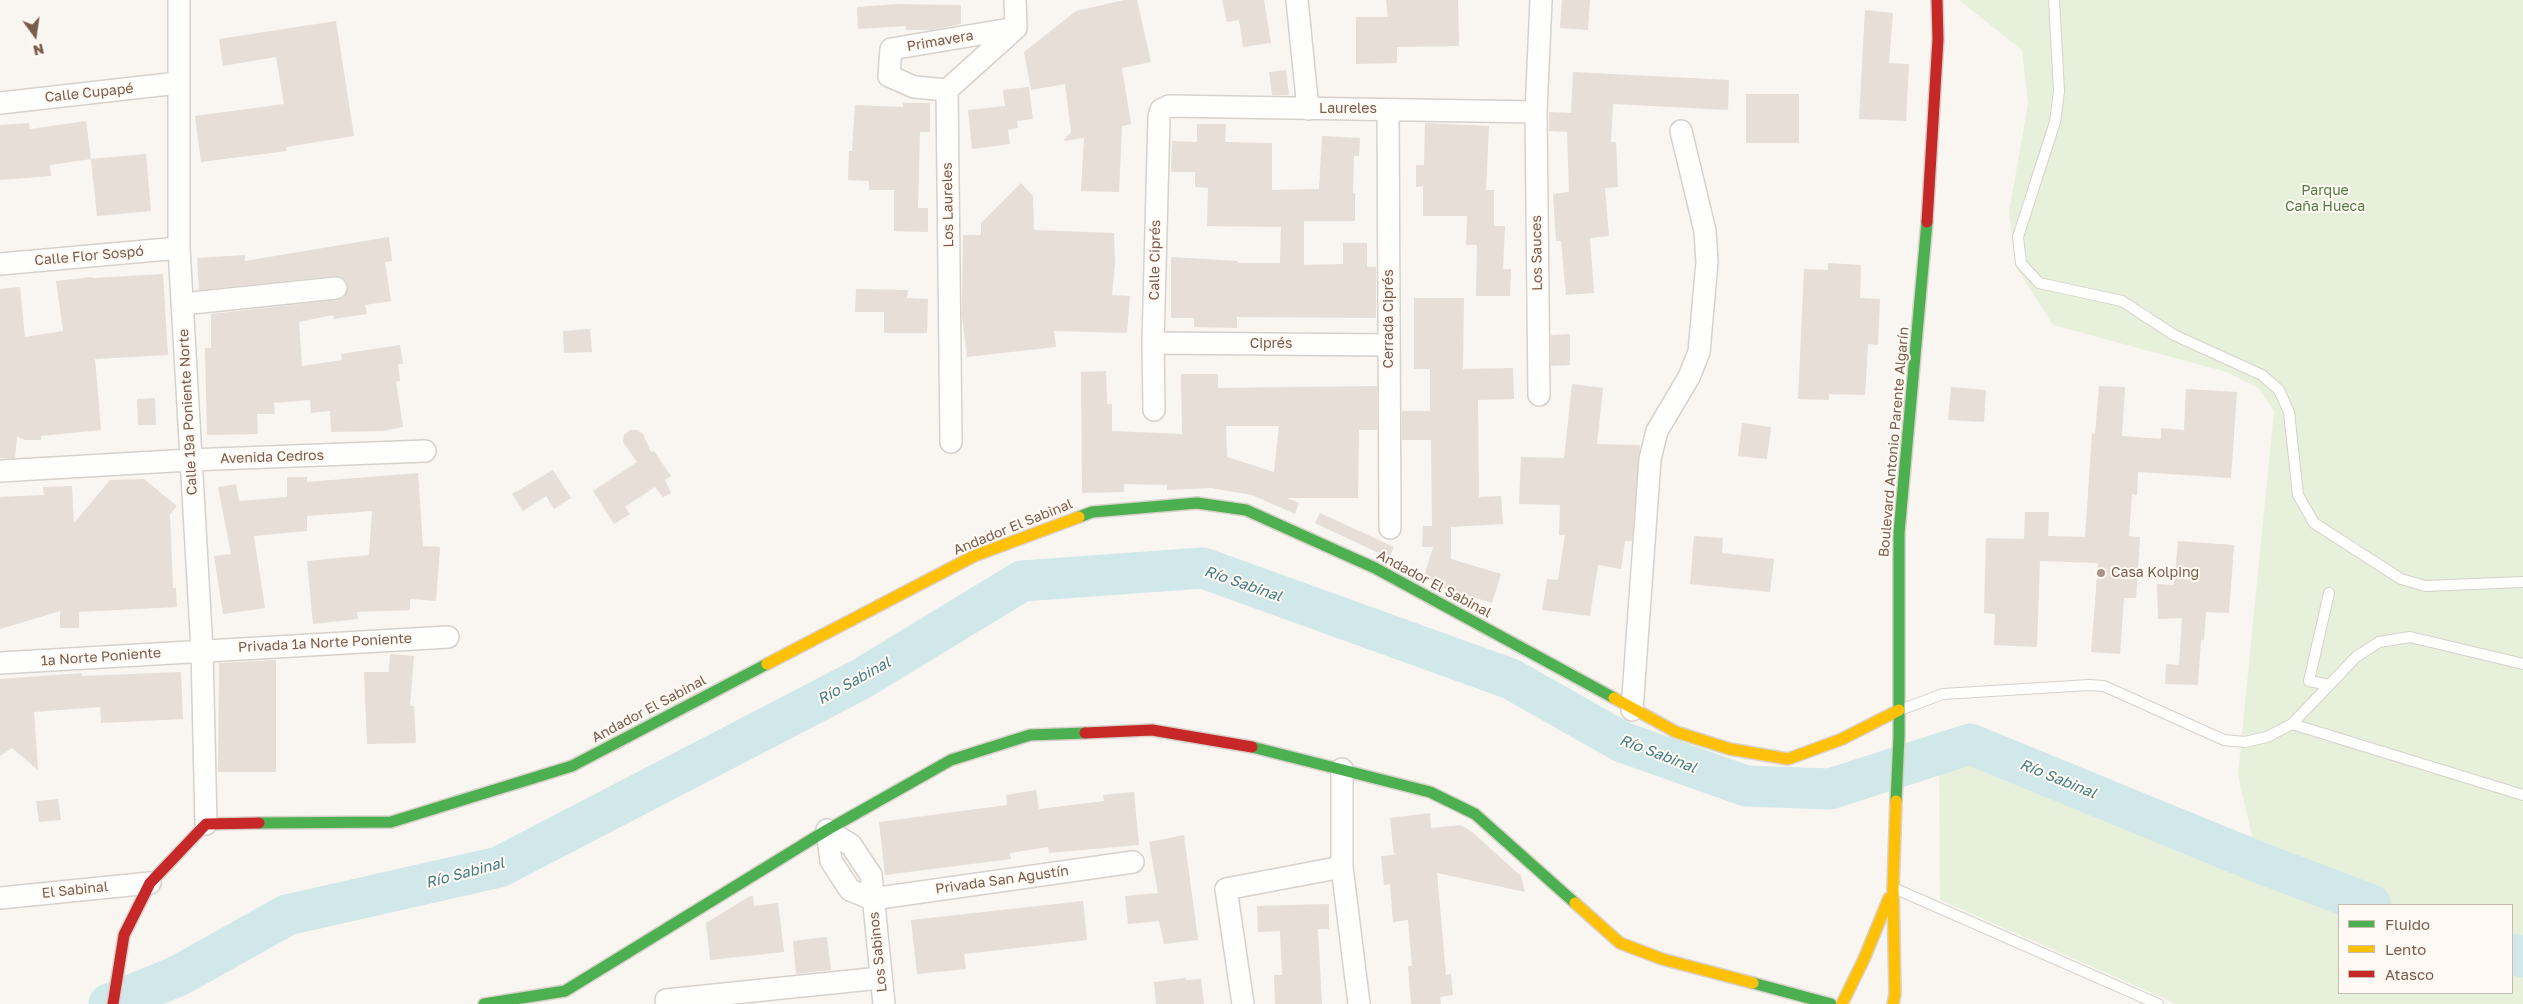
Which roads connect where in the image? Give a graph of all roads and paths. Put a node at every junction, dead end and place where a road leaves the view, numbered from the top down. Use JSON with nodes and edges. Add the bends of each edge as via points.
{"nodes":[{"id":1,"x":179,"y":0,"type":"edge"},
{"id":2,"x":1015,"y":0,"type":"edge"},
{"id":3,"x":1297,"y":0,"type":"edge"},
{"id":4,"x":1541,"y":0,"type":"edge"},
{"id":5,"x":1937,"y":0,"type":"edge"},
{"id":6,"x":2054,"y":0,"type":"edge"},
{"id":7,"x":1016,"y":28,"type":"junction"},
{"id":8,"x":178,"y":84,"type":"junction"},
{"id":9,"x":946,"y":90,"type":"junction"},
{"id":10,"x":0,"y":103,"type":"edge"},
{"id":11,"x":1308,"y":109,"type":"junction"},
{"id":12,"x":1161,"y":110,"type":"joint"},
{"id":13,"x":1388,"y":110,"type":"junction"},
{"id":14,"x":1536,"y":112,"type":"junction"},
{"id":15,"x":1681,"y":131,"type":"dead end"},
{"id":16,"x":179,"y":248,"type":"junction"},
{"id":17,"x":0,"y":264,"type":"edge"},
{"id":18,"x":336,"y":288,"type":"dead end"},
{"id":19,"x":182,"y":304,"type":"junction"},
{"id":20,"x":1153,"y":343,"type":"junction"},
{"id":21,"x":1389,"y":345,"type":"junction"},
{"id":22,"x":1539,"y":395,"type":"dead end"},
{"id":23,"x":1154,"y":410,"type":"dead end"},
{"id":24,"x":951,"y":442,"type":"dead end"},
{"id":25,"x":425,"y":451,"type":"dead end"},
{"id":26,"x":190,"y":460,"type":"junction"},
{"id":27,"x":0,"y":471,"type":"edge"},
{"id":28,"x":1390,"y":528,"type":"dead end"},
{"id":29,"x":2523,"y":582,"type":"edge"},
{"id":30,"x":2329,"y":593,"type":"dead end"},
{"id":31,"x":448,"y":637,"type":"dead end"},
{"id":32,"x":202,"y":650,"type":"junction"},
{"id":33,"x":0,"y":663,"type":"edge"},
{"id":34,"x":2523,"y":664,"type":"edge"},
{"id":35,"x":2329,"y":685,"type":"junction"},
{"id":36,"x":1632,"y":710,"type":"junction"},
{"id":37,"x":1899,"y":710,"type":"junction"},
{"id":38,"x":2292,"y":724,"type":"junction"},
{"id":39,"x":1342,"y":769,"type":"junction"},
{"id":40,"x":2523,"y":795,"type":"edge"},
{"id":41,"x":206,"y":824,"type":"junction"},
{"id":42,"x":827,"y":830,"type":"junction"},
{"id":43,"x":1133,"y":862,"type":"dead end"},
{"id":44,"x":1342,"y":867,"type":"junction"},
{"id":45,"x":1893,"y":882,"type":"junction"},
{"id":46,"x":150,"y":883,"type":"junction"},
{"id":47,"x":0,"y":898,"type":"edge"},
{"id":48,"x":872,"y":899,"type":"junction"},
{"id":49,"x":880,"y":978,"type":"junction"},
{"id":50,"x":666,"y":1000,"type":"dead end"},
{"id":51,"x":113,"y":1004,"type":"edge"},
{"id":52,"x":484,"y":1004,"type":"edge"},
{"id":53,"x":884,"y":1004,"type":"edge"},
{"id":54,"x":1242,"y":1004,"type":"edge"},
{"id":55,"x":1359,"y":1004,"type":"edge"},
{"id":56,"x":1831,"y":1004,"type":"edge"},
{"id":57,"x":1842,"y":1004,"type":"edge"},
{"id":58,"x":1893,"y":1004,"type":"edge"},
{"id":59,"x":2158,"y":1004,"type":"edge"}],
"edges":[{"from":1,"to":8,"type":"street","name":"Calle 19a Poniente Norte"},
{"from":2,"to":7,"type":"street"},
{"from":3,"to":11,"type":"street"},
{"from":4,"to":14,"type":"street","name":"Los Sauces"},
{"from":5,"to":37,"type":"street","name":"Boulevard Antonio Parente Algarín","via":[[1938,39],[1925,256],[1899,533]]},
{"from":6,"to":29,"type":"lane","via":[[2059,92],[2055,122],[2018,237],[2021,263],[2039,283],[2122,301],[2174,335],[2262,375],[2279,390],[2289,412],[2298,495],[2314,522],[2401,579],[2425,586]]},
{"from":7,"to":9,"type":"street"},
{"from":7,"to":9,"type":"street","name":"Primavera","via":[[891,49],[888,76],[914,87]]},
{"from":8,"to":10,"type":"street","name":"Calle Cupapé"},
{"from":8,"to":16,"type":"street","name":"Calle 19a Poniente Norte"},
{"from":9,"to":24,"type":"street","name":"Los Laureles"},
{"from":11,"to":12,"type":"street","name":"Laureles","via":[[1169,106]]},
{"from":11,"to":13,"type":"street","name":"Laureles"},
{"from":12,"to":20,"type":"street","name":"Calle Ciprés"},
{"from":13,"to":14,"type":"street","name":"Laureles"},
{"from":13,"to":21,"type":"street","name":"Cerrada Ciprés"},
{"from":14,"to":22,"type":"street","name":"Los Sauces"},
{"from":15,"to":36,"type":"street","via":[[1705,231],[1707,262],[1699,352],[1690,377],[1657,431],[1650,459]]},
{"from":16,"to":17,"type":"street","name":"Calle Flor Sospó"},
{"from":16,"to":19,"type":"street","name":"Calle 19a Poniente Norte"},
{"from":18,"to":19,"type":"street"},
{"from":19,"to":26,"type":"street","name":"Calle 19a Poniente Norte"},
{"from":20,"to":21,"type":"street","name":"Ciprés"},
{"from":20,"to":23,"type":"street","name":"Calle Ciprés"},
{"from":21,"to":28,"type":"street","name":"Cerrada Ciprés"},
{"from":25,"to":26,"type":"street","name":"Avenida Cedros"},
{"from":26,"to":27,"type":"street","name":"Avenida Cedros"},
{"from":26,"to":32,"type":"street","name":"Calle 19a Poniente Norte"},
{"from":30,"to":35,"type":"lane","via":[[2309,680]]},
{"from":31,"to":32,"type":"street","name":"Privada 1a Norte Poniente"},
{"from":32,"to":33,"type":"street","name":"1a Norte Poniente"},
{"from":32,"to":41,"type":"street","name":"Calle 19a Poniente Norte"},
{"from":34,"to":35,"type":"lane","via":[[2410,637],[2379,642],[2356,657]]},
{"from":35,"to":38,"type":"lane"},
{"from":36,"to":37,"type":"street","name":"Andador El Sabinal","via":[[1676,732],[1730,749],[1788,759],[1842,739]]},
{"from":36,"to":41,"type":"street","name":"Andador El Sabinal","via":[[1375,568],[1246,510],[1197,503],[1092,512],[974,556],[572,766],[391,822]]},
{"from":37,"to":38,"type":"lane","via":[[1943,694],[2089,685],[2104,686],[2224,740],[2252,741]]},
{"from":37,"to":45,"type":"street","name":"Boulevard Antonio Parente Algarín"},
{"from":38,"to":40,"type":"lane"},
{"from":39,"to":42,"type":"street","via":[[1269,750],[1152,730],[1030,735],[951,760]]},
{"from":39,"to":44,"type":"street"},
{"from":39,"to":56,"type":"street","via":[[1430,792],[1475,814],[1620,943],[1662,959]]},
{"from":41,"to":46,"type":"street"},
{"from":42,"to":48,"type":"street","name":"Los Sabinos","via":[[851,845],[871,875]]},
{"from":42,"to":52,"type":"street","via":[[565,991]]},
{"from":43,"to":48,"type":"street","name":"Privada San Agustín"},
{"from":44,"to":54,"type":"street","via":[[1226,889]]},
{"from":44,"to":55,"type":"street"},
{"from":45,"to":57,"type":"street","name":"Boulevard Antonio Parente Algarín","via":[[1864,959]]},
{"from":45,"to":58,"type":"street","name":"Boulevard Antonio Parente Algarín"},
{"from":45,"to":59,"type":"lane"},
{"from":46,"to":47,"type":"street","name":"El Sabinal"},
{"from":46,"to":51,"type":"street","via":[[124,934]]},
{"from":48,"to":49,"type":"street","name":"Los Sabinos"},
{"from":49,"to":50,"type":"street"},
{"from":49,"to":53,"type":"street","name":"Los Sabinos"}]}
